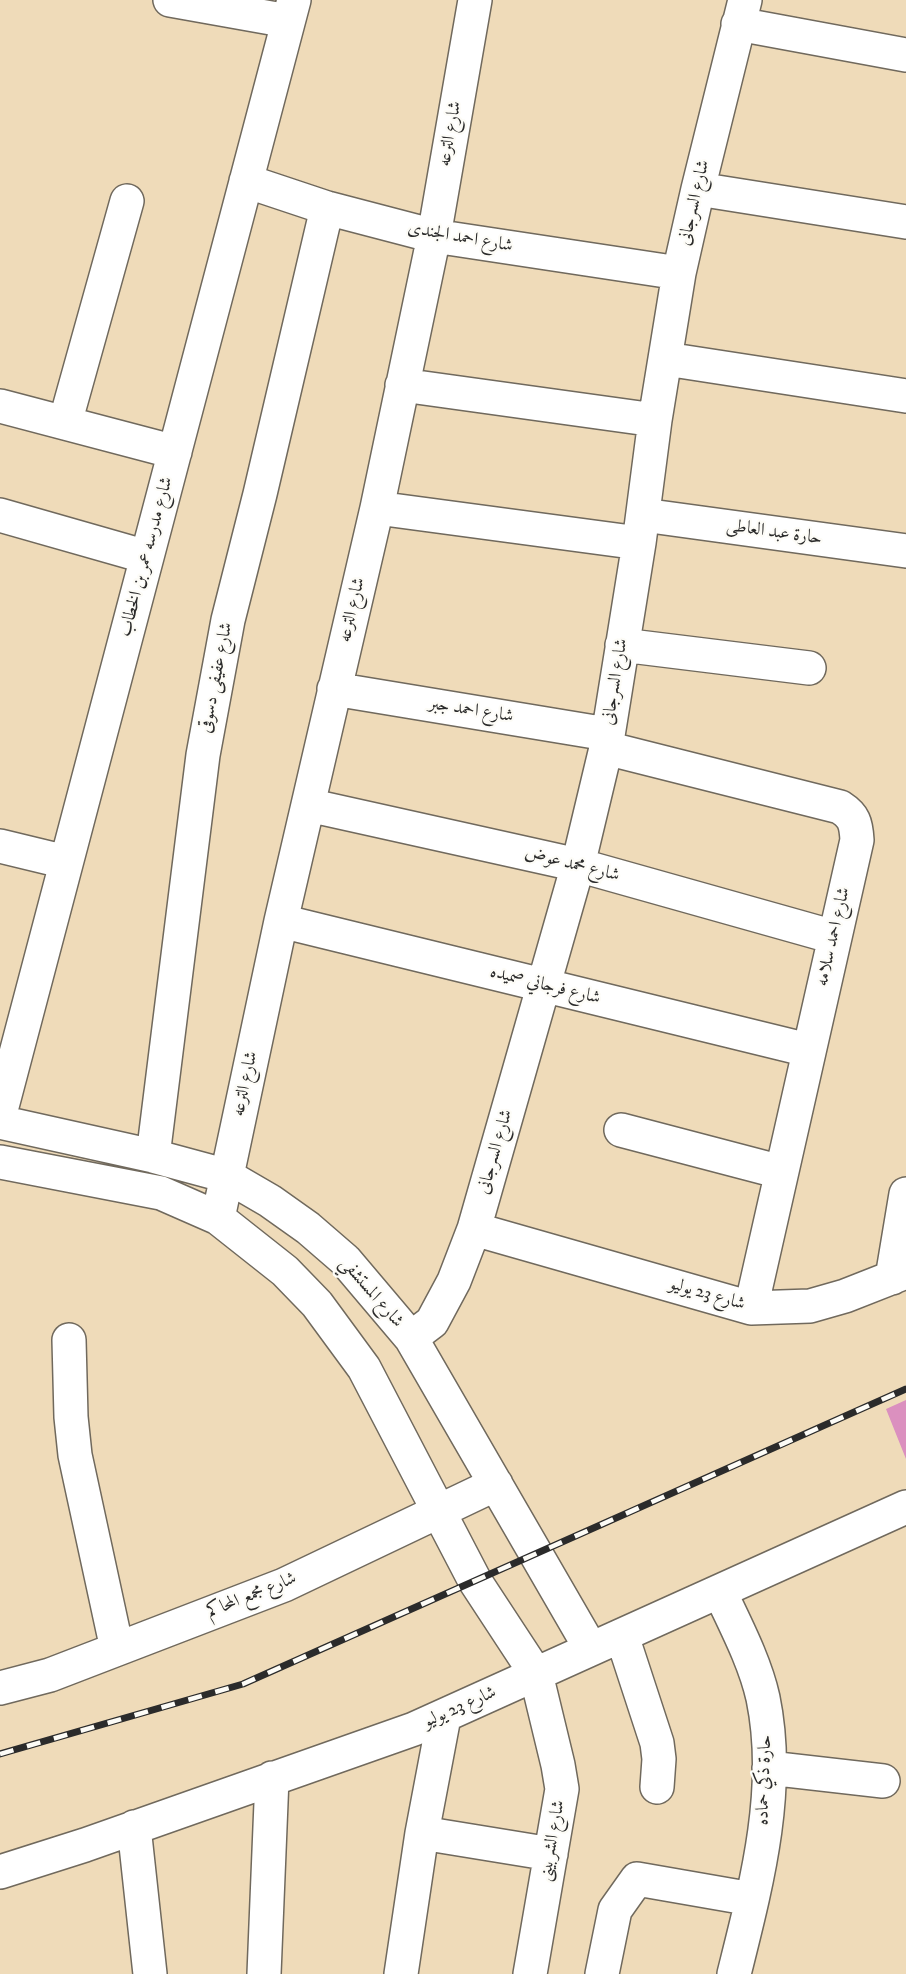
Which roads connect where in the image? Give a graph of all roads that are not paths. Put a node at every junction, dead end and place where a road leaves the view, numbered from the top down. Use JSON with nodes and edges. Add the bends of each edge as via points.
{"nodes":[{"id":1,"x":170,"y":0,"type":"edge"},
{"id":2,"x":475,"y":0,"type":"edge"},
{"id":3,"x":736,"y":7,"type":"edge"},
{"id":4,"x":291,"y":10,"type":"edge"},
{"id":5,"x":906,"y":55,"type":"edge"},
{"id":6,"x":246,"y":181,"type":"junction"},
{"id":7,"x":698,"y":189,"type":"junction"},
{"id":8,"x":127,"y":201,"type":"dead end"},
{"id":9,"x":327,"y":208,"type":"junction"},
{"id":10,"x":906,"y":222,"type":"edge"},
{"id":11,"x":434,"y":236,"type":"junction"},
{"id":12,"x":679,"y":273,"type":"junction"},
{"id":13,"x":666,"y":359,"type":"junction"},
{"id":14,"x":402,"y":385,"type":"junction"},
{"id":15,"x":906,"y":396,"type":"edge"},
{"id":16,"x":0,"y":406,"type":"edge"},
{"id":17,"x":655,"y":420,"type":"junction"},
{"id":18,"x":65,"y":423,"type":"junction"},
{"id":19,"x":175,"y":452,"type":"junction"},
{"id":20,"x":377,"y":508,"type":"junction"},
{"id":21,"x":0,"y":515,"type":"edge"},
{"id":22,"x":641,"y":529,"type":"junction"},
{"id":23,"x":906,"y":551,"type":"edge"},
{"id":24,"x":147,"y":557,"type":"junction"},
{"id":25,"x":622,"y":645,"type":"junction"},
{"id":26,"x":809,"y":668,"type":"dead end"},
{"id":27,"x":334,"y":689,"type":"junction"},
{"id":28,"x":607,"y":741,"type":"junction"},
{"id":29,"x":308,"y":805,"type":"junction"},
{"id":30,"x":0,"y":846,"type":"edge"},
{"id":31,"x":66,"y":862,"type":"junction"},
{"id":32,"x":578,"y":865,"type":"junction"},
{"id":33,"x":281,"y":921,"type":"junction"},
{"id":34,"x":834,"y":937,"type":"junction"},
{"id":35,"x":545,"y":986,"type":"junction"},
{"id":36,"x":808,"y":1050,"type":"junction"},
{"id":37,"x":0,"y":1114,"type":"edge"},
{"id":38,"x":0,"y":1122,"type":"edge"},
{"id":39,"x":621,"y":1130,"type":"dead end"},
{"id":40,"x":153,"y":1156,"type":"junction"},
{"id":41,"x":0,"y":1162,"type":"edge"},
{"id":42,"x":781,"y":1172,"type":"junction"},
{"id":43,"x":227,"y":1176,"type":"junction"},
{"id":44,"x":906,"y":1194,"type":"edge"},
{"id":45,"x":218,"y":1218,"type":"junction"},
{"id":46,"x":474,"y":1229,"type":"junction"},
{"id":47,"x":899,"y":1275,"type":"edge"},
{"id":48,"x":751,"y":1308,"type":"junction"},
{"id":49,"x":411,"y":1338,"type":"junction"},
{"id":50,"x":69,"y":1340,"type":"dead end"},
{"id":51,"x":496,"y":1484,"type":"junction"},
{"id":52,"x":906,"y":1508,"type":"edge"},
{"id":53,"x":439,"y":1511,"type":"junction"},
{"id":54,"x":720,"y":1592,"type":"junction"},
{"id":55,"x":622,"y":1636,"type":"junction"},
{"id":56,"x":117,"y":1649,"type":"junction"},
{"id":57,"x":591,"y":1649,"type":"junction"},
{"id":58,"x":536,"y":1674,"type":"junction"},
{"id":59,"x":0,"y":1688,"type":"edge"},
{"id":60,"x":444,"y":1717,"type":"junction"},
{"id":61,"x":769,"y":1768,"type":"junction"},
{"id":62,"x":272,"y":1778,"type":"junction"},
{"id":63,"x":883,"y":1781,"type":"dead end"},
{"id":64,"x":657,"y":1787,"type":"dead end"},
{"id":65,"x":134,"y":1827,"type":"junction"},
{"id":66,"x":422,"y":1833,"type":"junction"},
{"id":67,"x":551,"y":1854,"type":"junction"},
{"id":68,"x":0,"y":1872,"type":"edge"},
{"id":69,"x":752,"y":1899,"type":"junction"},
{"id":70,"x":150,"y":1974,"type":"edge"},
{"id":71,"x":264,"y":1974,"type":"edge"},
{"id":72,"x":401,"y":1974,"type":"edge"},
{"id":73,"x":530,"y":1974,"type":"edge"},
{"id":74,"x":602,"y":1974,"type":"edge"},
{"id":75,"x":734,"y":1974,"type":"edge"}],
"edges":[{"from":1,"to":4,"type":"street"},
{"from":2,"to":11,"type":"street","name":"شارع الترعه"},
{"from":3,"to":5,"type":"street"},
{"from":3,"to":7,"type":"street","name":"شارع السرجانى"},
{"from":4,"to":6,"type":"street","name":"شارع مدرسه عمر بن الخطاب"},
{"from":6,"to":9,"type":"street","name":"شارع احمد الجندى"},
{"from":6,"to":19,"type":"street","name":"شارع مدرسه عمر بن الخطاب"},
{"from":7,"to":10,"type":"street"},
{"from":7,"to":12,"type":"street","name":"شارع السرجانى"},
{"from":8,"to":18,"type":"street"},
{"from":9,"to":11,"type":"street","name":"شارع احمد الجندى"},
{"from":9,"to":40,"type":"street","name":"شارع عفيفى دسوقى","via":[[228,620],[203,755]]},
{"from":11,"to":12,"type":"street","name":"شارع احمد الجندى"},
{"from":11,"to":14,"type":"street","name":"شارع الترعه"},
{"from":12,"to":13,"type":"street","name":"شارع السرجانى"},
{"from":13,"to":15,"type":"street"},
{"from":13,"to":17,"type":"street","name":"شارع السرجانى"},
{"from":14,"to":17,"type":"street"},
{"from":14,"to":20,"type":"street","name":"شارع الترعه"},
{"from":16,"to":18,"type":"street"},
{"from":17,"to":22,"type":"street","name":"شارع السرجانى"},
{"from":18,"to":19,"type":"street"},
{"from":19,"to":24,"type":"street","name":"شارع مدرسه عمر بن الخطاب"},
{"from":20,"to":22,"type":"street","name":"حارة عبد العاطى"},
{"from":20,"to":27,"type":"street","name":"شارع الترعه"},
{"from":21,"to":24,"type":"street"},
{"from":22,"to":23,"type":"street","name":"حارة عبد العاطى"},
{"from":22,"to":25,"type":"street","name":"شارع السرجانى"},
{"from":24,"to":31,"type":"street","name":"شارع مدرسه عمر بن الخطاب"},
{"from":25,"to":26,"type":"street"},
{"from":25,"to":28,"type":"street","name":"شارع السرجانى"},
{"from":27,"to":28,"type":"street","name":"شارع احمد جبر"},
{"from":27,"to":29,"type":"street","name":"شارع الترعه"},
{"from":28,"to":32,"type":"street","name":"شارع السرجانى"},
{"from":28,"to":34,"type":"street","name":"شارع احمد سلامه","via":[[822,801],[852,815],[857,840]]},
{"from":29,"to":32,"type":"street","name":"شارع محمد عوض"},
{"from":29,"to":33,"type":"street","name":"شارع الترعه"},
{"from":30,"to":31,"type":"street"},
{"from":31,"to":37,"type":"street","name":"شارع مدرسه عمر بن الخطاب"},
{"from":32,"to":34,"type":"street","name":"شارع محمد عوض"},
{"from":32,"to":35,"type":"street","name":"شارع السرجانى"},
{"from":33,"to":35,"type":"street","name":"شارع فرجاني صميده"},
{"from":33,"to":43,"type":"street","name":"شارع الترعه"},
{"from":34,"to":36,"type":"street","name":"شارع احمد سلامه"},
{"from":35,"to":36,"type":"street","name":"شارع فرجاني صميده"},
{"from":35,"to":46,"type":"street","name":"شارع السرجانى"},
{"from":36,"to":42,"type":"street","name":"شارع احمد سلامه"},
{"from":38,"to":40,"type":"street","name":"شارع المستشفي"},
{"from":39,"to":42,"type":"street"},
{"from":40,"to":43,"type":"street","name":"شارع المستشفي"},
{"from":41,"to":45,"type":"street","via":[[161,1192]]},
{"from":42,"to":48,"type":"street","name":"شارع احمد سلامه"},
{"from":43,"to":45,"type":"street","name":"شارع الترعه"},
{"from":43,"to":49,"type":"street","name":"شارع المستشفي","via":[[308,1228],[345,1260]]},
{"from":44,"to":47,"type":"street"},
{"from":45,"to":53,"type":"street","via":[[285,1271],[350,1347]]},
{"from":46,"to":48,"type":"street","name":"شارع 23 يوليو"},
{"from":46,"to":49,"type":"street","name":"شارع السرجانى","via":[[454,1281],[432,1322]]},
{"from":47,"to":48,"type":"street","name":"شارع 23 يوليو","via":[[810,1306]]},
{"from":49,"to":51,"type":"street","name":"شارع المستشفي"},
{"from":50,"to":56,"type":"street","via":[[75,1455]]},
{"from":51,"to":53,"type":"street","name":"شارع مجمع المحاكم"},
{"from":51,"to":57,"type":"street","name":"شارع المستشفي"},
{"from":52,"to":54,"type":"street","name":"شارع 23 يوليو"},
{"from":53,"to":56,"type":"street","name":"شارع مجمع المحاكم","via":[[284,1585]]},
{"from":53,"to":58,"type":"street","via":[[475,1581]]},
{"from":54,"to":55,"type":"street","name":"شارع 23 يوليو"},
{"from":54,"to":61,"type":"street","name":"حارة ذكي حماده","via":[[763,1697]]},
{"from":55,"to":57,"type":"street","name":"شارع 23 يوليو"},
{"from":55,"to":64,"type":"street","via":[[657,1743]]},
{"from":56,"to":59,"type":"street","name":"شارع مجمع المحاكم","via":[[50,1675]]},
{"from":57,"to":58,"type":"street","name":"شارع 23 يوليو"},
{"from":58,"to":60,"type":"street","name":"شارع 23 يوليو"},
{"from":58,"to":67,"type":"street","name":"شارع الشربينى","via":[[562,1789]]},
{"from":60,"to":62,"type":"street","name":"شارع 23 يوليو"},
{"from":60,"to":66,"type":"street"},
{"from":61,"to":63,"type":"street"},
{"from":61,"to":69,"type":"street","name":"حارة ذكي حماده","via":[[761,1859]]},
{"from":62,"to":65,"type":"street","name":"شارع 23 يوليو"},
{"from":62,"to":71,"type":"street"},
{"from":65,"to":68,"type":"street","name":"شارع 23 يوليو"},
{"from":65,"to":70,"type":"street"},
{"from":66,"to":67,"type":"street"},
{"from":66,"to":72,"type":"street"},
{"from":67,"to":73,"type":"street","name":"شارع الشربينى"},
{"from":69,"to":74,"type":"street","via":[[636,1880],[615,1910]]},
{"from":69,"to":75,"type":"street","name":"حارة ذكي حماده"}]}
